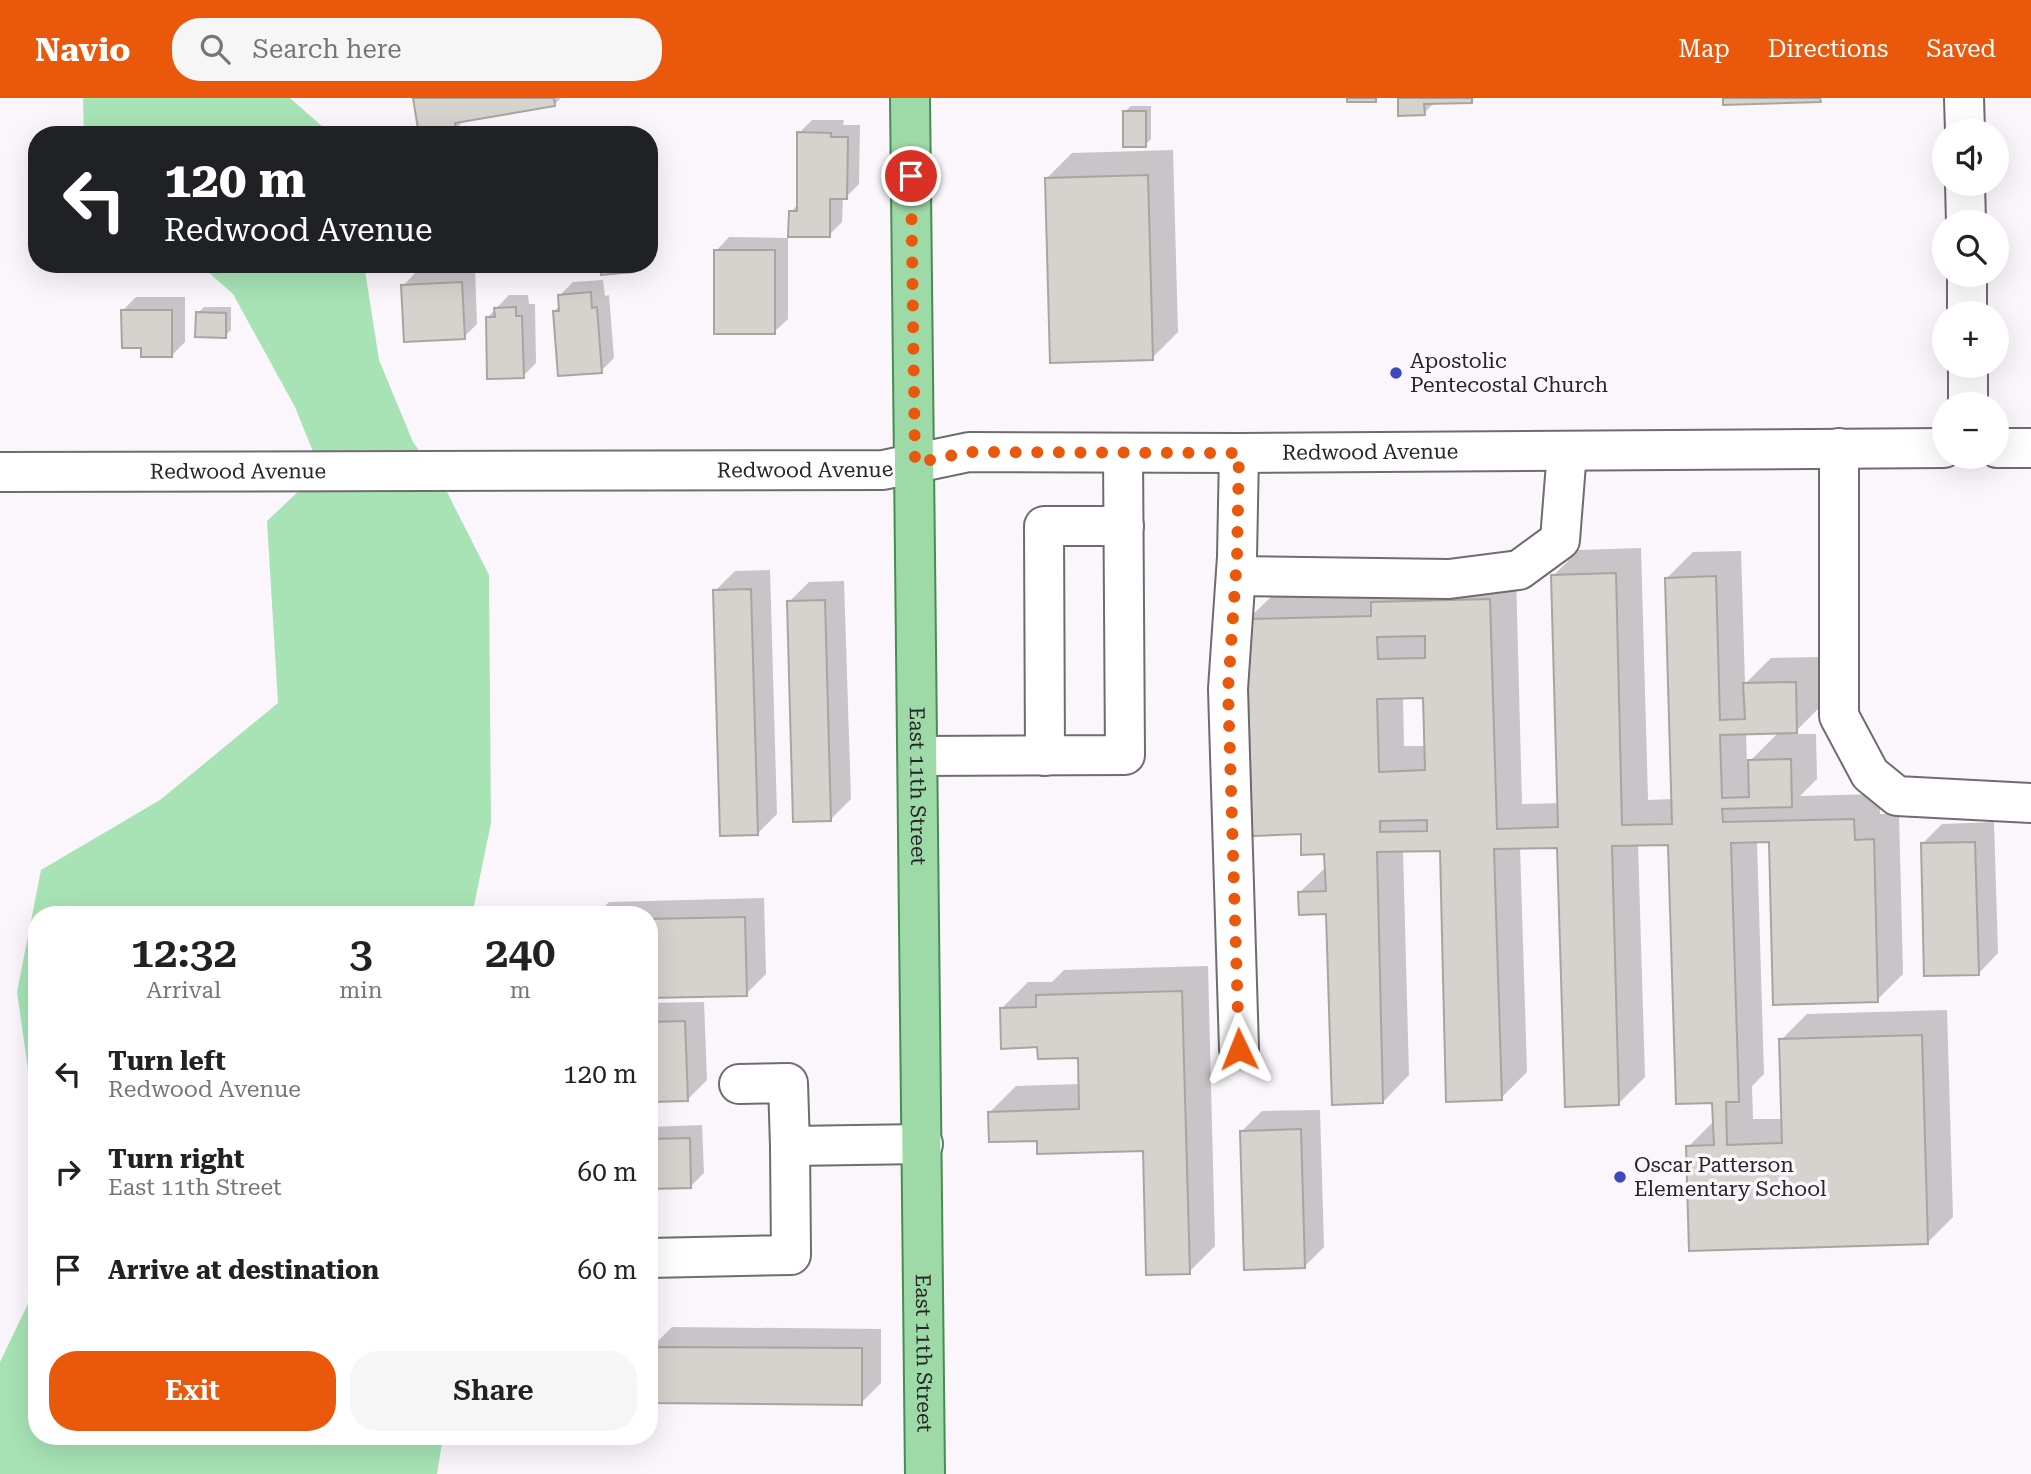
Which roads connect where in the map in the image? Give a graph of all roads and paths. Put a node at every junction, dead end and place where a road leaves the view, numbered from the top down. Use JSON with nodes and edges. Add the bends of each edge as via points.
{"nodes":[{"id":1,"x":910,"y":98,"type":"edge"},
{"id":2,"x":1964,"y":98,"type":"edge"},
{"id":3,"x":1965,"y":119,"type":"edge"},
{"id":4,"x":1839,"y":448,"type":"junction"},
{"id":5,"x":1932,"y":448,"type":"edge"},
{"id":6,"x":2009,"y":448,"type":"edge"},
{"id":7,"x":2031,"y":448,"type":"edge"},
{"id":8,"x":1567,"y":451,"type":"junction"},
{"id":9,"x":1124,"y":453,"type":"junction"},
{"id":10,"x":1239,"y":453,"type":"junction"},
{"id":11,"x":915,"y":463,"type":"junction"},
{"id":12,"x":0,"y":472,"type":"edge"},
{"id":13,"x":1124,"y":526,"type":"junction"},
{"id":14,"x":1236,"y":576,"type":"junction"},
{"id":15,"x":1045,"y":755,"type":"junction"},
{"id":16,"x":919,"y":756,"type":"junction"},
{"id":17,"x":2031,"y":803,"type":"edge"},
{"id":18,"x":1239,"y":1049,"type":"dead end"},
{"id":19,"x":740,"y":1084,"type":"dead end"},
{"id":20,"x":922,"y":1144,"type":"junction"},
{"id":21,"x":790,"y":1146,"type":"junction"},
{"id":22,"x":658,"y":1258,"type":"edge"},
{"id":23,"x":925,"y":1474,"type":"edge"}],
"edges":[{"from":1,"to":11,"type":"main road","name":"East 11th Street"},
{"from":2,"to":3,"type":"street"},
{"from":4,"to":5,"type":"street","name":"Redwood Avenue"},
{"from":4,"to":8,"type":"street","name":"Redwood Avenue"},
{"from":4,"to":17,"type":"street","via":[[1839,716],[1870,774],[1898,796]]},
{"from":6,"to":7,"type":"street"},
{"from":8,"to":10,"type":"street","name":"Redwood Avenue"},
{"from":8,"to":14,"type":"street","via":[[1560,540],[1519,570],[1449,579]]},
{"from":9,"to":10,"type":"street","name":"Redwood Avenue"},
{"from":9,"to":11,"type":"street","name":"Redwood Avenue","via":[[969,452]]},
{"from":9,"to":13,"type":"street"},
{"from":10,"to":14,"type":"street"},
{"from":11,"to":12,"type":"street","name":"Redwood Avenue","via":[[883,470]]},
{"from":11,"to":16,"type":"main road","name":"East 11th Street"},
{"from":13,"to":15,"type":"street","via":[[1125,755]]},
{"from":13,"to":15,"type":"street","via":[[1044,526]]},
{"from":14,"to":18,"type":"street","via":[[1228,690]]},
{"from":15,"to":16,"type":"street"},
{"from":16,"to":20,"type":"main road","name":"East 11th Street"},
{"from":19,"to":21,"type":"street","via":[[788,1083]]},
{"from":20,"to":21,"type":"street"},
{"from":20,"to":23,"type":"main road","name":"East 11th Street"},
{"from":21,"to":22,"type":"street","via":[[791,1255]]}]}
